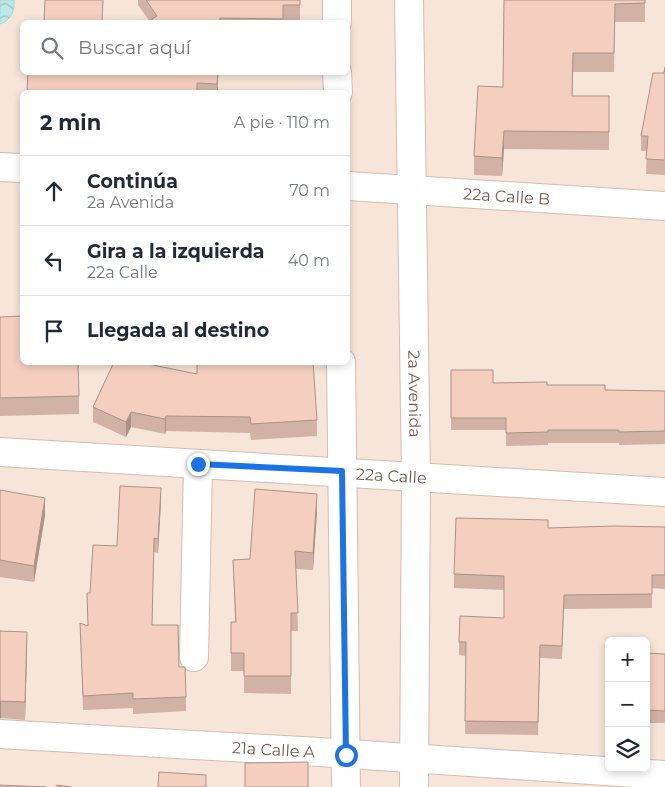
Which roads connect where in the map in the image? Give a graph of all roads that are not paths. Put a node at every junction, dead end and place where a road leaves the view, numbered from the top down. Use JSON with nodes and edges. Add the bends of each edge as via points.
{"nodes":[{"id":1,"x":337,"y":0,"type":"edge"},
{"id":2,"x":409,"y":0,"type":"edge"},
{"id":3,"x":337,"y":20,"type":"edge"},
{"id":4,"x":337,"y":75,"type":"edge"},
{"id":5,"x":338,"y":90,"type":"edge"},
{"id":6,"x":0,"y":167,"type":"edge"},
{"id":7,"x":20,"y":168,"type":"edge"},
{"id":8,"x":350,"y":186,"type":"edge"},
{"id":9,"x":412,"y":190,"type":"junction"},
{"id":10,"x":665,"y":206,"type":"edge"},
{"id":11,"x":341,"y":365,"type":"edge"},
{"id":12,"x":0,"y":452,"type":"edge"},
{"id":13,"x":198,"y":464,"type":"junction"},
{"id":14,"x":342,"y":471,"type":"junction"},
{"id":15,"x":416,"y":477,"type":"junction"},
{"id":16,"x":665,"y":492,"type":"edge"},
{"id":17,"x":194,"y":657,"type":"dead end"},
{"id":18,"x":0,"y":734,"type":"edge"},
{"id":19,"x":346,"y":755,"type":"junction"},
{"id":20,"x":415,"y":759,"type":"junction"},
{"id":21,"x":665,"y":775,"type":"edge"},
{"id":22,"x":346,"y":787,"type":"edge"},
{"id":23,"x":414,"y":787,"type":"edge"}],
"edges":[{"from":1,"to":3,"type":"street"},
{"from":2,"to":9,"type":"street","name":"2a Avenida"},
{"from":4,"to":5,"type":"street"},
{"from":6,"to":7,"type":"street"},
{"from":8,"to":9,"type":"street","name":"22a Calle B"},
{"from":9,"to":10,"type":"street","name":"22a Calle B"},
{"from":9,"to":15,"type":"street","name":"2a Avenida"},
{"from":11,"to":14,"type":"street"},
{"from":12,"to":13,"type":"street","name":"22a Calle"},
{"from":13,"to":14,"type":"street","name":"22a Calle"},
{"from":13,"to":17,"type":"street"},
{"from":14,"to":15,"type":"street","name":"22a Calle"},
{"from":14,"to":19,"type":"street"},
{"from":15,"to":16,"type":"street","name":"22a Calle"},
{"from":15,"to":20,"type":"street","name":"2a Avenida"},
{"from":18,"to":19,"type":"street","name":"21a Calle A"},
{"from":19,"to":20,"type":"street","name":"21a Calle A"},
{"from":19,"to":22,"type":"street"},
{"from":20,"to":21,"type":"street","name":"21a Calle A"},
{"from":20,"to":23,"type":"street","name":"2a Avenida"}]}
